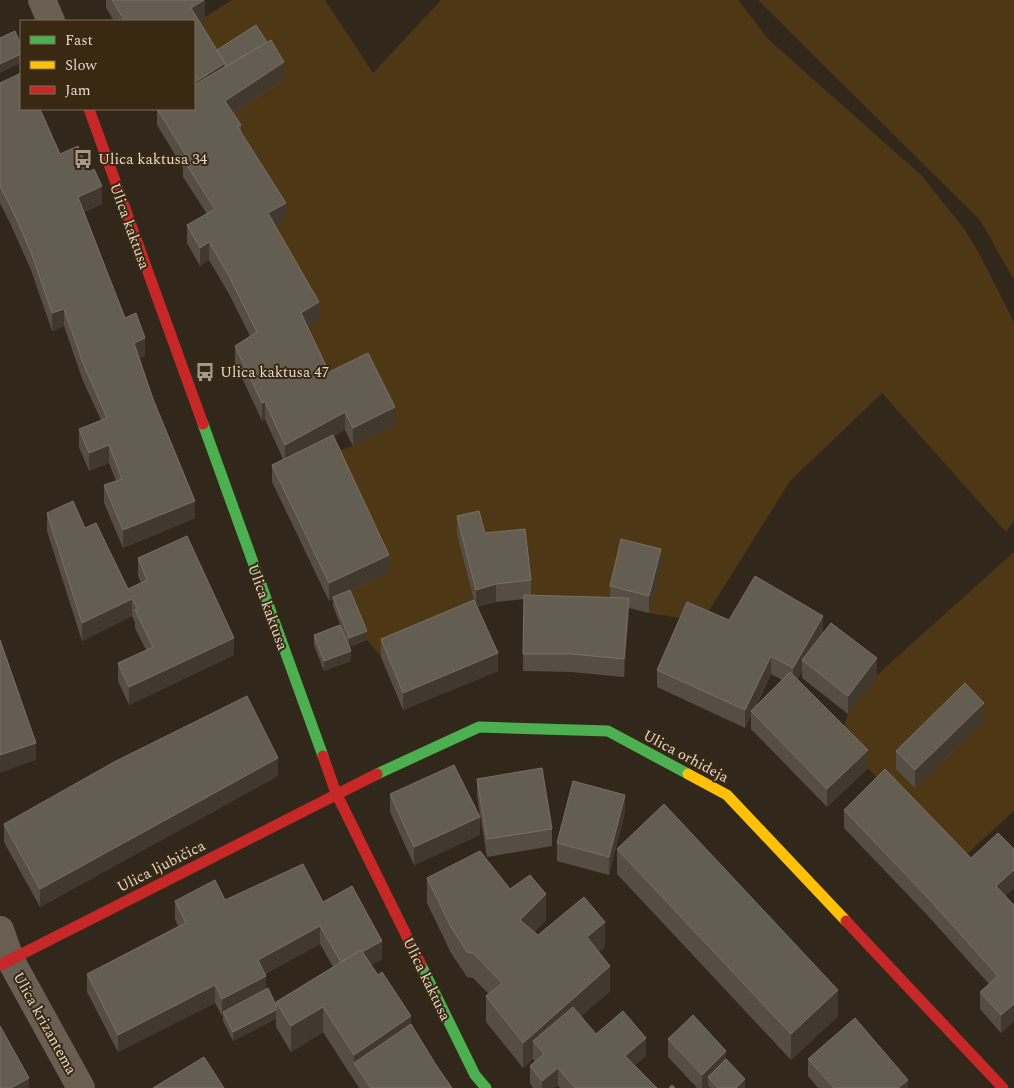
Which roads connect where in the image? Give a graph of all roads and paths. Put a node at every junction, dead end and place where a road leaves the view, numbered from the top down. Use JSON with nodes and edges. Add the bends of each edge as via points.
{"nodes":[{"id":1,"x":42,"y":0,"type":"edge"},
{"id":2,"x":51,"y":20,"type":"edge"},
{"id":3,"x":88,"y":110,"type":"edge"},
{"id":4,"x":336,"y":793,"type":"junction"},
{"id":5,"x":0,"y":930,"type":"edge"},
{"id":6,"x":5,"y":963,"type":"edge"},
{"id":7,"x":81,"y":1088,"type":"edge"},
{"id":8,"x":486,"y":1088,"type":"edge"},
{"id":9,"x":1003,"y":1088,"type":"edge"}],
"edges":[{"from":1,"to":2,"type":"street"},
{"from":3,"to":4,"type":"street","name":"Ulica kaktusa"},
{"from":4,"to":6,"type":"street","name":"Ulica ljubičica"},
{"from":4,"to":8,"type":"street","name":"Ulica kaktusa","via":[[475,1075]]},
{"from":4,"to":9,"type":"street","name":"Ulica orhideja","via":[[479,728],[608,731],[727,795]]},
{"from":5,"to":6,"type":"street","name":"Ulica krizantema"},
{"from":6,"to":7,"type":"street","name":"Ulica krizantema"}]}
